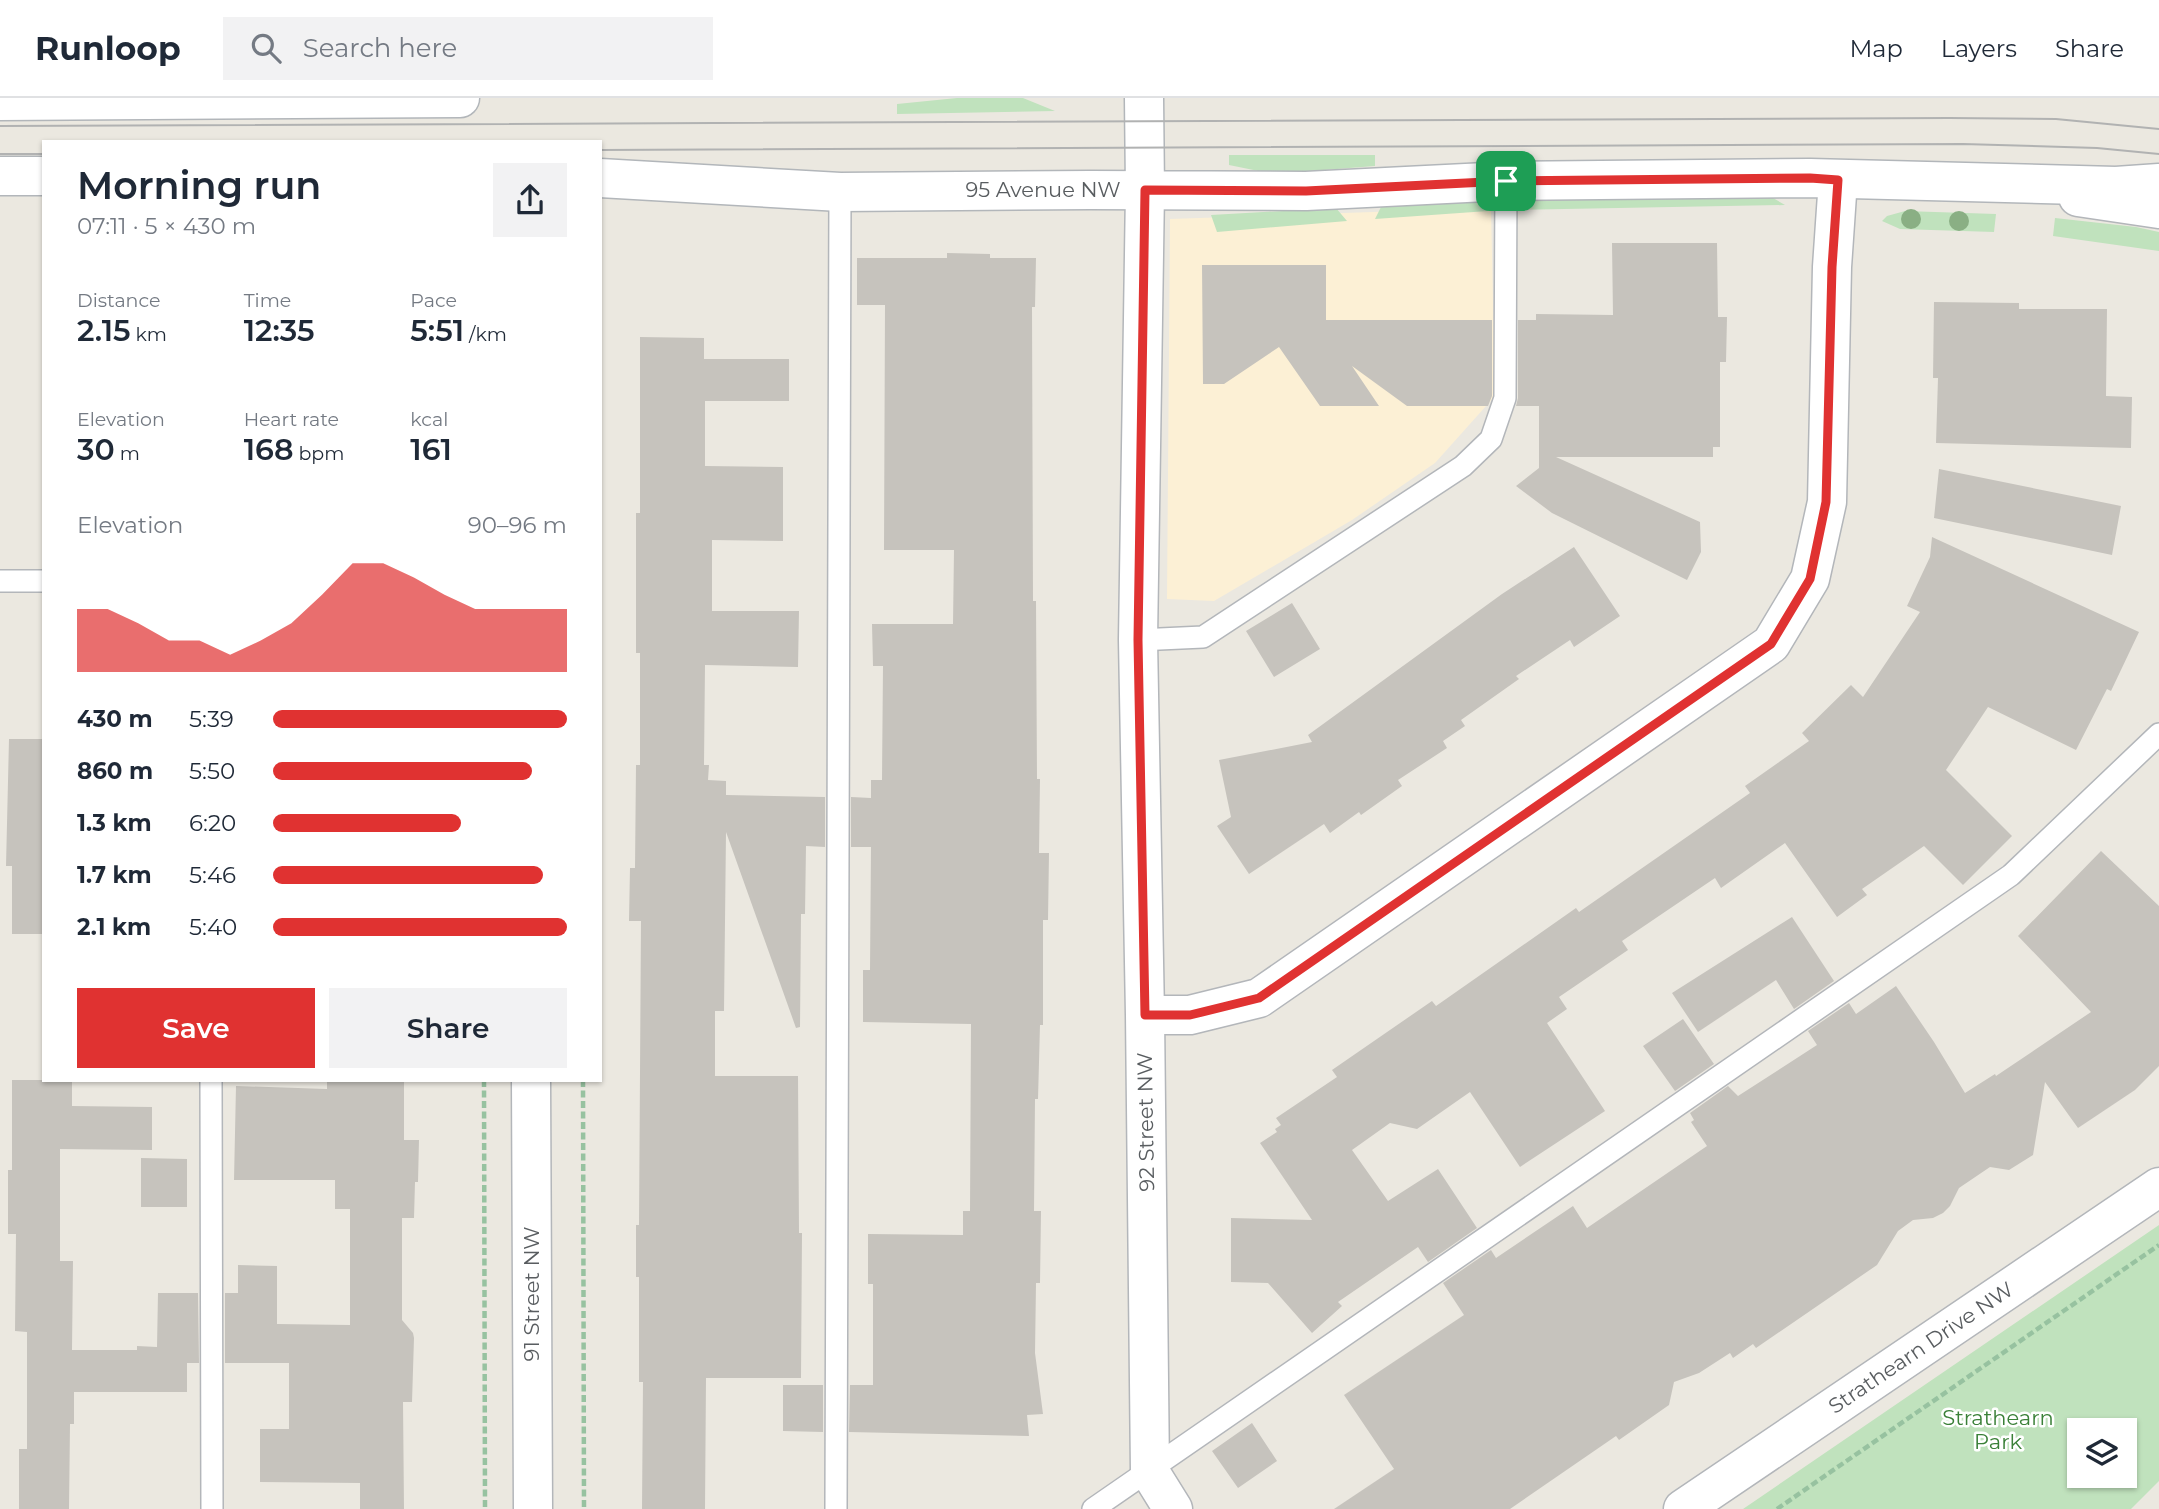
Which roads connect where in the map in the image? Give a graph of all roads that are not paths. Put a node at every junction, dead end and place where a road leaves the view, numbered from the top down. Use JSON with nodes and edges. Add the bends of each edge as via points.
{"nodes":[{"id":1,"x":460,"y":98,"type":"edge"},
{"id":2,"x":1144,"y":98,"type":"edge"},
{"id":3,"x":205,"y":99,"type":"edge"},
{"id":4,"x":0,"y":102,"type":"edge"},
{"id":5,"x":0,"y":176,"type":"edge"},
{"id":6,"x":42,"y":176,"type":"edge"},
{"id":7,"x":602,"y":178,"type":"edge"},
{"id":8,"x":1838,"y":180,"type":"junction"},
{"id":9,"x":1506,"y":181,"type":"junction"},
{"id":10,"x":1990,"y":182,"type":"junction"},
{"id":11,"x":2159,"y":183,"type":"edge"},
{"id":12,"x":1145,"y":190,"type":"junction"},
{"id":13,"x":839,"y":192,"type":"junction"},
{"id":14,"x":2159,"y":209,"type":"edge"},
{"id":15,"x":0,"y":582,"type":"edge"},
{"id":16,"x":42,"y":582,"type":"edge"},
{"id":17,"x":1138,"y":640,"type":"junction"},
{"id":18,"x":2159,"y":734,"type":"edge"},
{"id":19,"x":1145,"y":1015,"type":"junction"},
{"id":20,"x":211,"y":1082,"type":"edge"},
{"id":21,"x":531,"y":1082,"type":"edge"},
{"id":22,"x":2159,"y":1187,"type":"edge"},
{"id":23,"x":1150,"y":1472,"type":"junction"},
{"id":24,"x":212,"y":1509,"type":"edge"},
{"id":25,"x":533,"y":1509,"type":"edge"},
{"id":26,"x":836,"y":1509,"type":"edge"},
{"id":27,"x":1093,"y":1509,"type":"edge"},
{"id":28,"x":1173,"y":1509,"type":"edge"},
{"id":29,"x":1683,"y":1509,"type":"edge"}],
"edges":[{"from":1,"to":3,"type":"street"},
{"from":2,"to":12,"type":"street","name":"92 Street NW"},
{"from":3,"to":4,"type":"street"},
{"from":5,"to":6,"type":"street"},
{"from":7,"to":13,"type":"street","name":"95 Avenue NW"},
{"from":8,"to":9,"type":"street","name":"95 Avenue NW"},
{"from":8,"to":10,"type":"street","name":"95 Avenue NW"},
{"from":8,"to":19,"type":"street","via":[[1826,502],[1810,579],[1771,644],[1259,998],[1190,1015]]},
{"from":9,"to":12,"type":"street","name":"95 Avenue NW","via":[[1306,191]]},
{"from":9,"to":17,"type":"lane","via":[[1505,398],[1492,439],[1463,466],[1203,637]]},
{"from":10,"to":11,"type":"street","name":"95 Avenue NW"},
{"from":10,"to":14,"type":"street","name":"95 Avenue NW"},
{"from":12,"to":13,"type":"street","name":"95 Avenue NW"},
{"from":12,"to":17,"type":"street","name":"92 Street NW"},
{"from":13,"to":26,"type":"lane"},
{"from":15,"to":16,"type":"lane"},
{"from":17,"to":19,"type":"street","name":"92 Street NW"},
{"from":18,"to":23,"type":"lane","via":[[2011,875]]},
{"from":19,"to":23,"type":"street","name":"92 Street NW"},
{"from":20,"to":24,"type":"lane"},
{"from":21,"to":25,"type":"street","name":"91 Street NW"},
{"from":22,"to":29,"type":"street","name":"Strathearn Drive NW"},
{"from":23,"to":27,"type":"lane"},
{"from":23,"to":28,"type":"street"}]}
